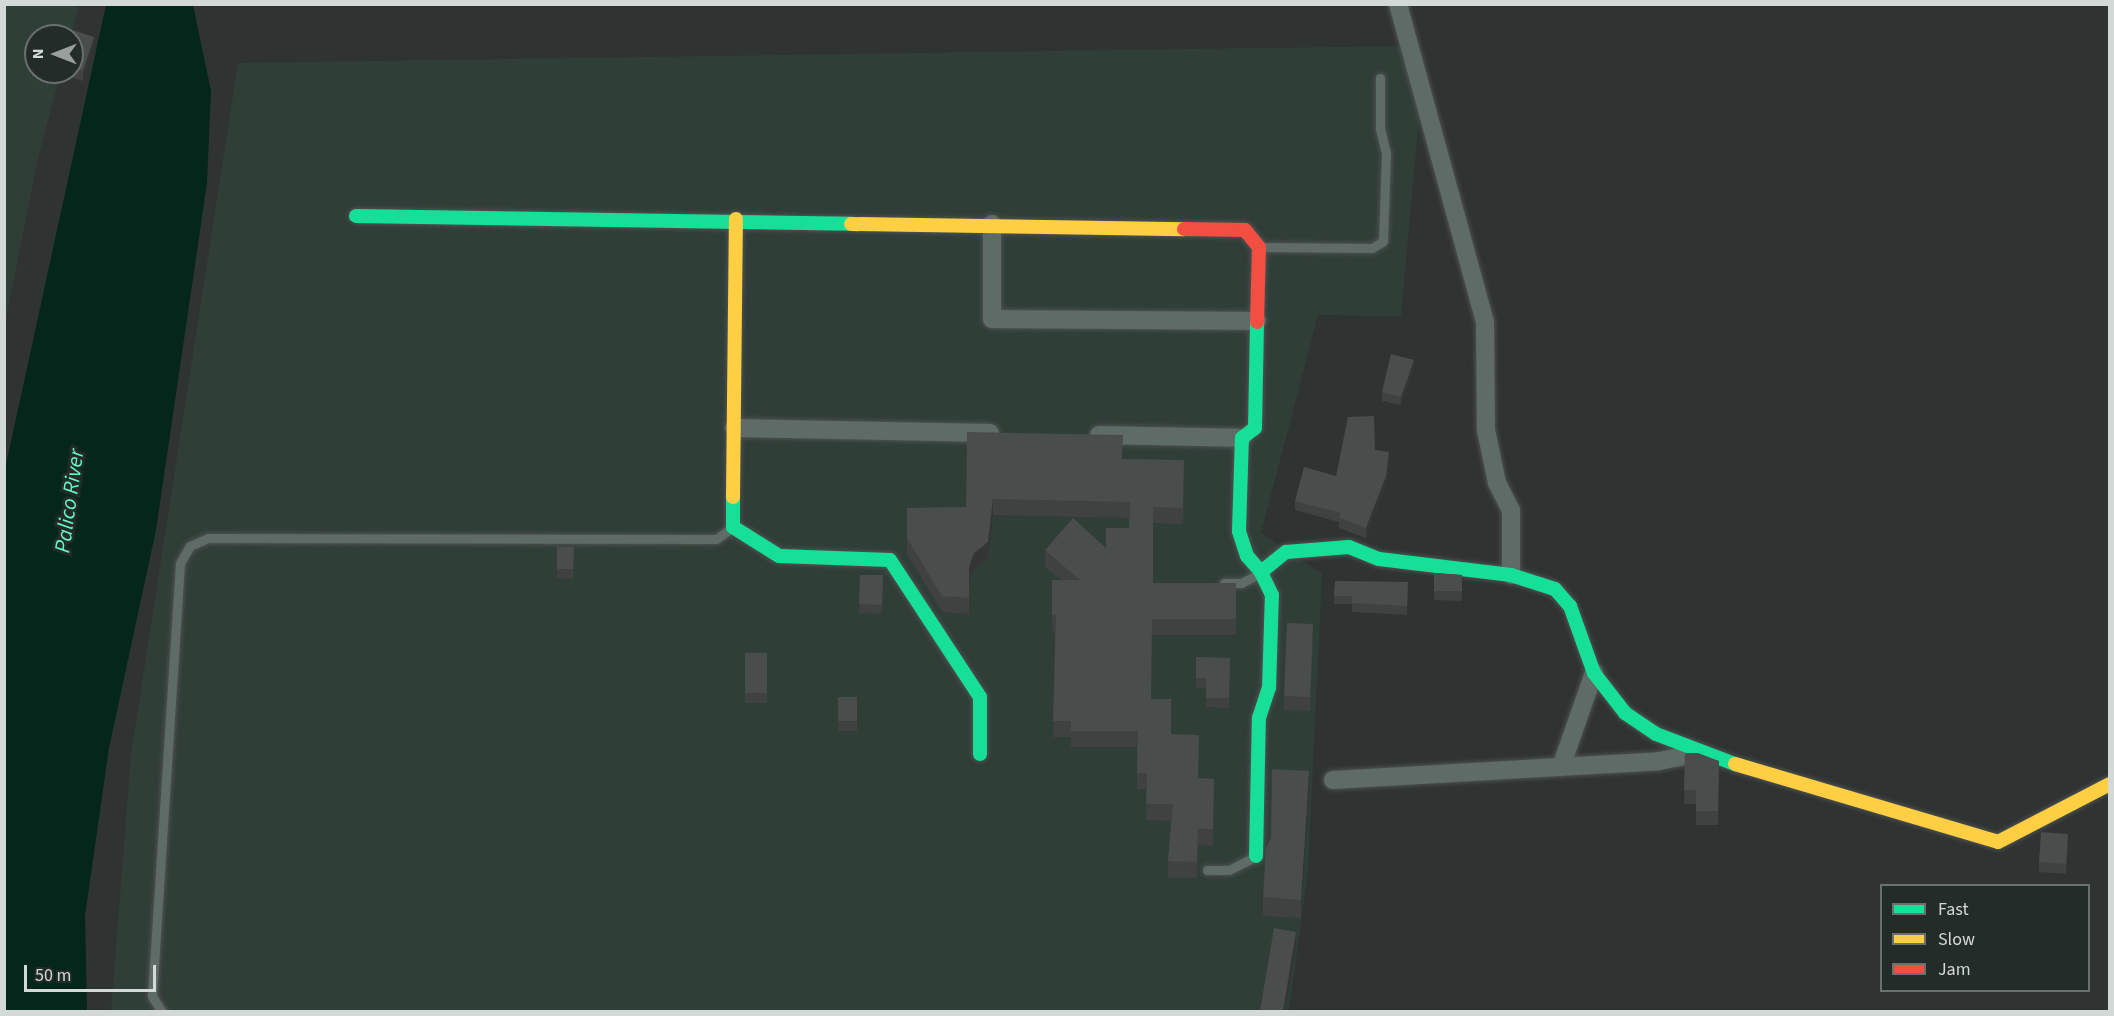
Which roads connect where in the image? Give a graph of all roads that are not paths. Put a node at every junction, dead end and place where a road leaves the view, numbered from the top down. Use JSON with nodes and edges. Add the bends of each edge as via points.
{"nodes":[{"id":1,"x":1398,"y":4,"type":"edge"},
{"id":2,"x":1380,"y":78,"type":"dead end"},
{"id":3,"x":356,"y":216,"type":"dead end"},
{"id":4,"x":736,"y":219,"type":"junction"},
{"id":5,"x":992,"y":224,"type":"junction"},
{"id":6,"x":1259,"y":247,"type":"junction"},
{"id":7,"x":1257,"y":321,"type":"junction"},
{"id":8,"x":734,"y":428,"type":"junction"},
{"id":9,"x":1006,"y":434,"type":"edge"},
{"id":10,"x":1077,"y":435,"type":"edge"},
{"id":11,"x":1242,"y":438,"type":"junction"},
{"id":12,"x":734,"y":527,"type":"junction"},
{"id":13,"x":1261,"y":572,"type":"junction"},
{"id":14,"x":1511,"y":575,"type":"junction"},
{"id":15,"x":1208,"y":583,"type":"edge"},
{"id":16,"x":1594,"y":673,"type":"junction"},
{"id":17,"x":1700,"y":753,"type":"junction"},
{"id":18,"x":980,"y":754,"type":"dead end"},
{"id":19,"x":1561,"y":767,"type":"junction"},
{"id":20,"x":1333,"y":780,"type":"dead end"},
{"id":21,"x":2109,"y":784,"type":"edge"},
{"id":22,"x":1256,"y":855,"type":"joint"},
{"id":23,"x":1207,"y":870,"type":"dead end"},
{"id":24,"x":162,"y":1011,"type":"edge"}],
"edges":[{"from":1,"to":14,"type":"street","via":[[1485,321],[1486,430],[1497,483],[1512,510]]},
{"from":2,"to":6,"type":"lane","via":[[1380,129],[1386,153],[1383,241],[1372,248]]},
{"from":3,"to":4,"type":"street"},
{"from":4,"to":5,"type":"street"},
{"from":4,"to":8,"type":"street"},
{"from":5,"to":6,"type":"street","via":[[1245,230]]},
{"from":5,"to":7,"type":"street","via":[[992,319]]},
{"from":6,"to":7,"type":"street"},
{"from":7,"to":11,"type":"street","via":[[1255,428]]},
{"from":8,"to":9,"type":"street"},
{"from":8,"to":12,"type":"street"},
{"from":10,"to":11,"type":"street"},
{"from":11,"to":13,"type":"street","via":[[1239,531],[1247,556]]},
{"from":12,"to":18,"type":"street","via":[[779,556],[890,560],[980,697]]},
{"from":12,"to":24,"type":"lane","via":[[716,539],[208,538],[190,546],[180,563],[152,996]]},
{"from":13,"to":14,"type":"street","via":[[1286,552],[1350,547],[1379,559]]},
{"from":13,"to":15,"type":"lane","via":[[1240,583]]},
{"from":13,"to":22,"type":"street","via":[[1272,595],[1269,688],[1259,718]]},
{"from":14,"to":16,"type":"street","via":[[1555,589],[1570,606]]},
{"from":16,"to":17,"type":"street","via":[[1625,713],[1656,734]]},
{"from":16,"to":19,"type":"street"},
{"from":17,"to":19,"type":"street","via":[[1659,761]]},
{"from":17,"to":21,"type":"street","via":[[1998,842]]},
{"from":19,"to":20,"type":"street"},
{"from":22,"to":23,"type":"lane","via":[[1229,870]]}]}
